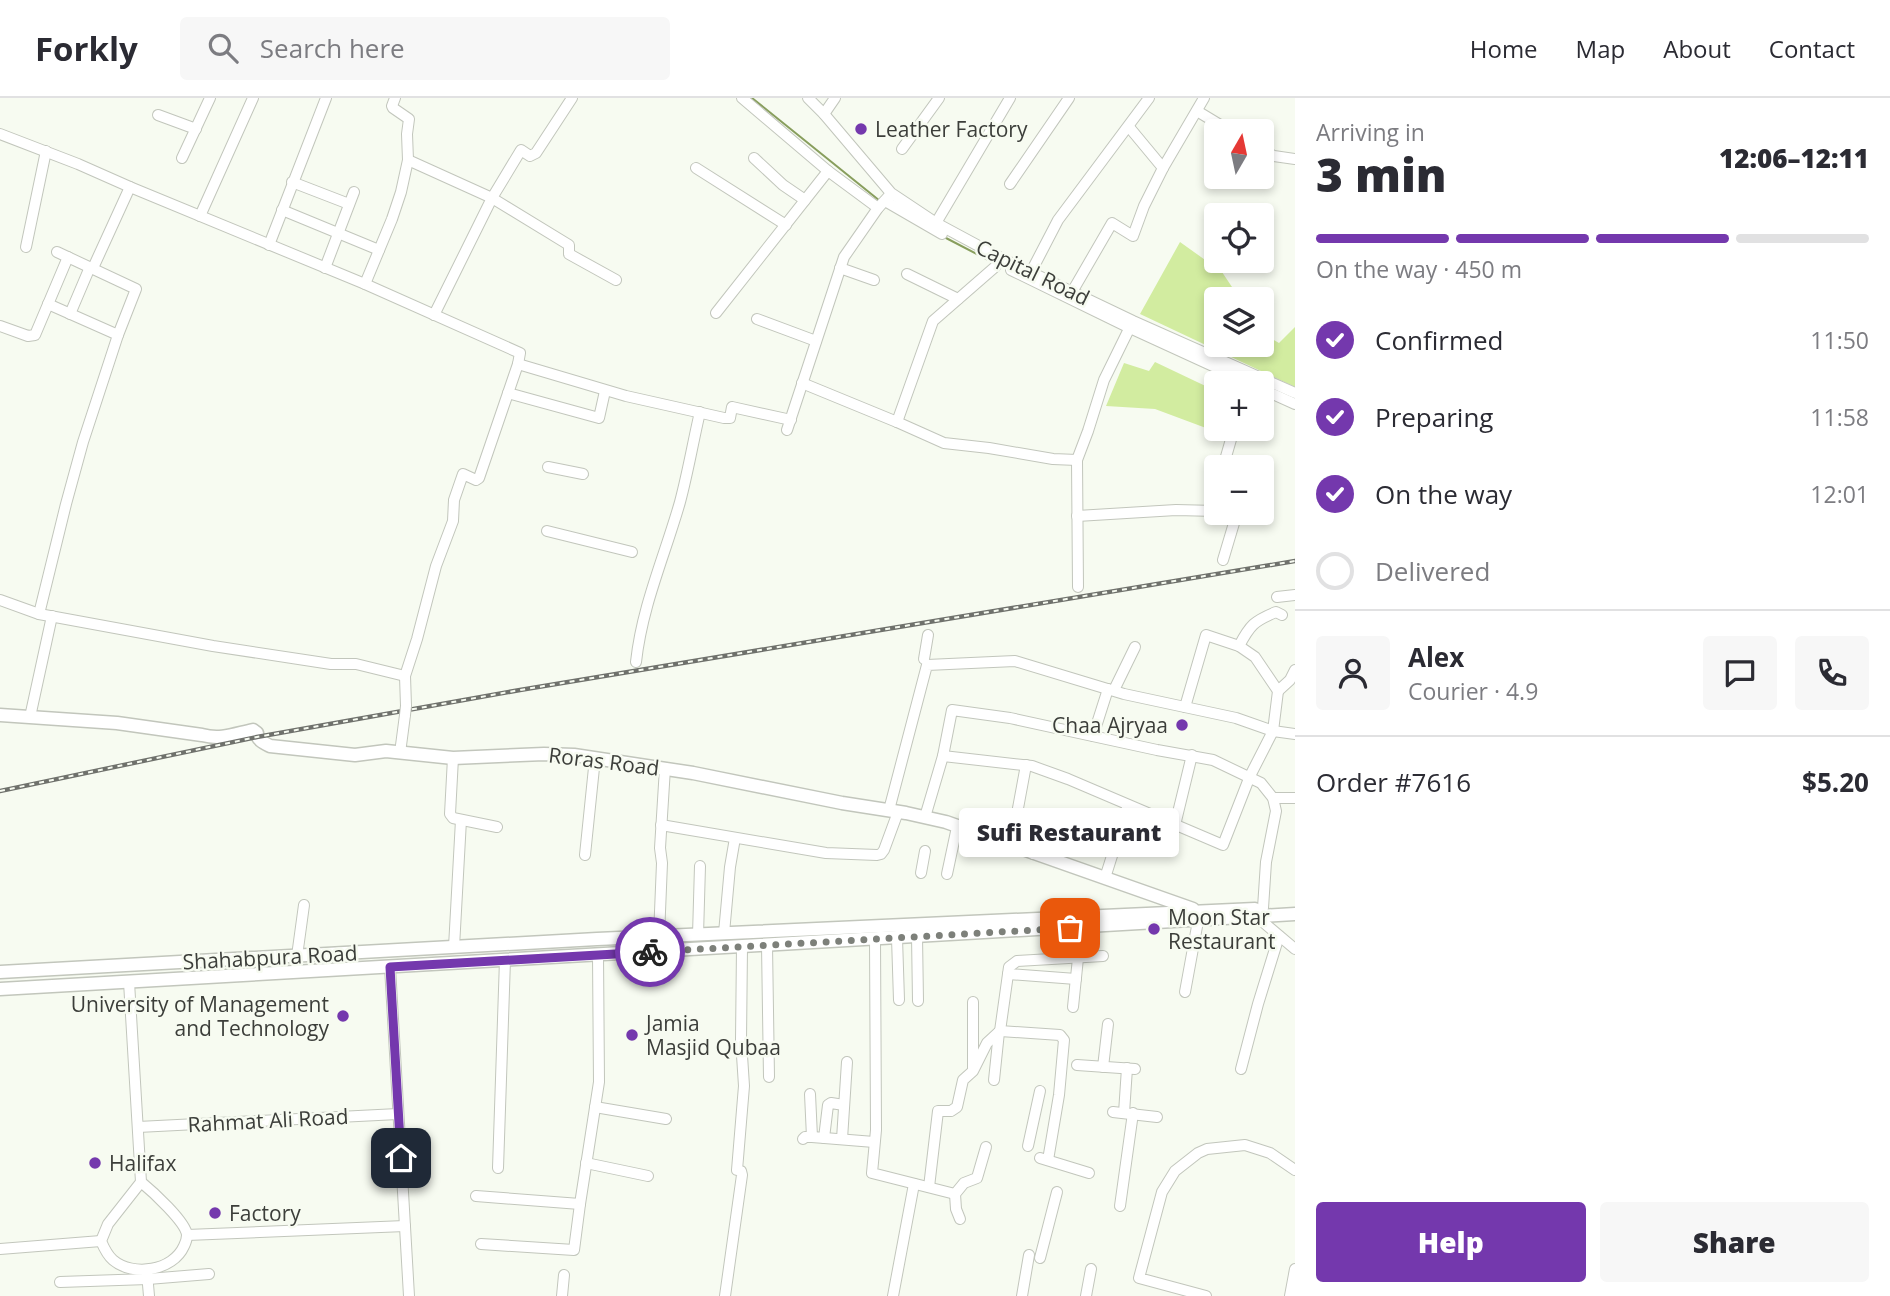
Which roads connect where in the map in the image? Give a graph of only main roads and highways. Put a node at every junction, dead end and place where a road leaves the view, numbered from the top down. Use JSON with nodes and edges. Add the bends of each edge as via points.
{"nodes":[{"id":1,"x":0,"y":715,"type":"edge"},
{"id":2,"x":1295,"y":906,"type":"edge"},
{"id":3,"x":1260,"y":913,"type":"junction"},
{"id":4,"x":1295,"y":914,"type":"edge"},
{"id":5,"x":1199,"y":916,"type":"junction"},
{"id":6,"x":860,"y":934,"type":"junction"},
{"id":7,"x":885,"y":935,"type":"junction"},
{"id":8,"x":389,"y":951,"type":"junction"},
{"id":9,"x":129,"y":965,"type":"junction"},
{"id":10,"x":390,"y":967,"type":"junction"},
{"id":11,"x":0,"y":972,"type":"edge"},
{"id":12,"x":130,"y":982,"type":"junction"},
{"id":13,"x":0,"y":989,"type":"edge"}],
"edges":[{"from":1,"to":5,"type":"main road","name":"Roras Road","via":[[117,723],[213,738],[253,730],[270,746],[355,754],[386,751],[453,758],[544,754],[665,768],[925,817],[1105,878]]},
{"from":2,"to":3,"type":"main road"},
{"from":3,"to":4,"type":"main road"},
{"from":3,"to":5,"type":"main road"},
{"from":5,"to":7,"type":"main road"},
{"from":5,"to":7,"type":"main road"},
{"from":6,"to":7,"type":"main road"},
{"from":6,"to":8,"type":"main road","name":"Shahabpura Road","via":[[724,933]]},
{"from":6,"to":10,"type":"main road","via":[[742,947]]},
{"from":8,"to":9,"type":"main road","name":"Shahabpura Road"},
{"from":8,"to":10,"type":"main road"},
{"from":9,"to":11,"type":"main road","name":"Shahabpura Road"},
{"from":9,"to":12,"type":"main road"},
{"from":10,"to":12,"type":"main road"},
{"from":12,"to":13,"type":"main road"}]}
